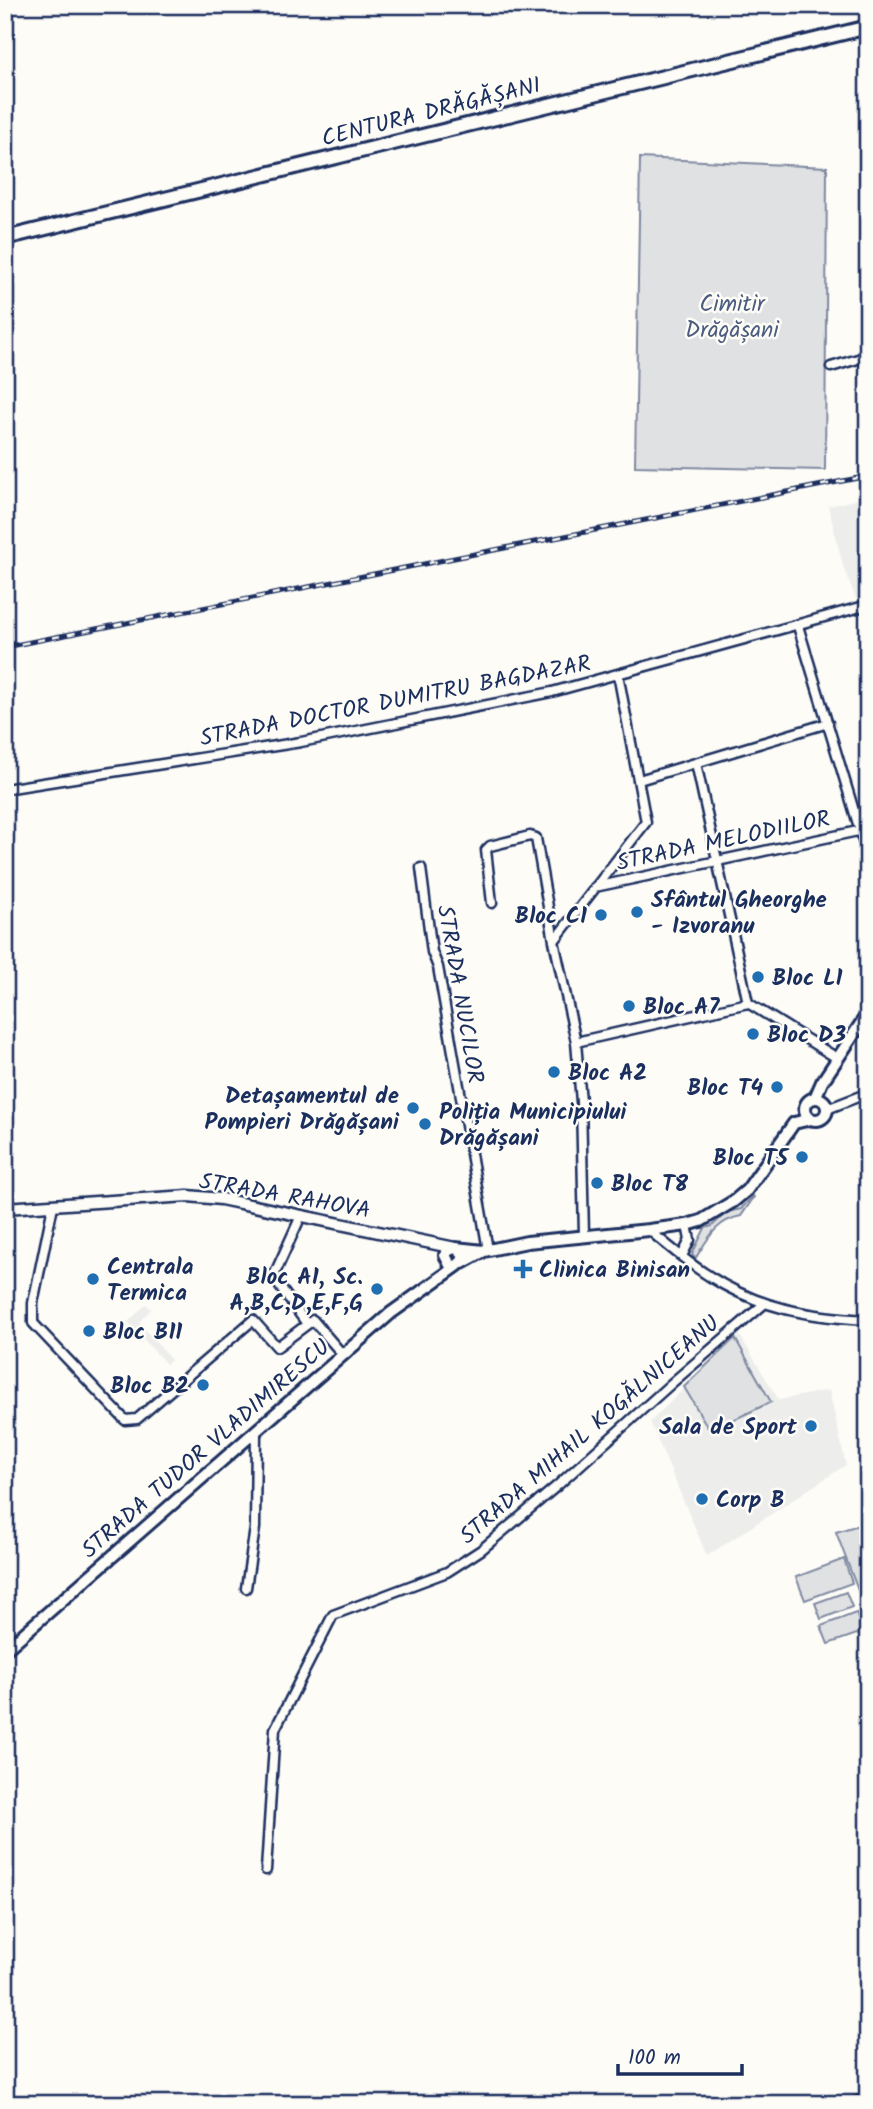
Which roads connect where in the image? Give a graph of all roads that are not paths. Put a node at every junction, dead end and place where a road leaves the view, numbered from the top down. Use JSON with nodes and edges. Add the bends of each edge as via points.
{"nodes":[{"id":1,"x":868,"y":27,"type":"edge"},
{"id":2,"x":5,"y":238,"type":"edge"},
{"id":3,"x":868,"y":356,"type":"edge"},
{"id":4,"x":831,"y":367,"type":"dead end"},
{"id":5,"x":867,"y":608,"type":"edge"},
{"id":6,"x":798,"y":626,"type":"junction"},
{"id":7,"x":618,"y":674,"type":"junction"},
{"id":8,"x":828,"y":723,"type":"junction"},
{"id":9,"x":696,"y":763,"type":"junction"},
{"id":10,"x":639,"y":780,"type":"junction"},
{"id":11,"x":5,"y":789,"type":"edge"},
{"id":12,"x":858,"y":831,"type":"junction"},
{"id":13,"x":868,"y":857,"type":"edge"},
{"id":14,"x":719,"y":861,"type":"junction"},
{"id":15,"x":421,"y":868,"type":"dead end"},
{"id":16,"x":595,"y":887,"type":"junction"},
{"id":17,"x":492,"y":903,"type":"dead end"},
{"id":18,"x":554,"y":941,"type":"junction"},
{"id":19,"x":748,"y":1003,"type":"junction"},
{"id":20,"x":868,"y":1013,"type":"edge"},
{"id":21,"x":576,"y":1042,"type":"junction"},
{"id":22,"x":837,"y":1058,"type":"junction"},
{"id":23,"x":868,"y":1093,"type":"edge"},
{"id":24,"x":815,"y":1098,"type":"junction"},
{"id":25,"x":805,"y":1107,"type":"junction"},
{"id":26,"x":827,"y":1109,"type":"junction"},
{"id":27,"x":811,"y":1119,"type":"junction"},
{"id":28,"x":794,"y":1123,"type":"junction"},
{"id":29,"x":53,"y":1206,"type":"junction"},
{"id":30,"x":5,"y":1208,"type":"edge"},
{"id":31,"x":301,"y":1216,"type":"junction"},
{"id":32,"x":687,"y":1226,"type":"junction"},
{"id":33,"x":649,"y":1230,"type":"junction"},
{"id":34,"x":584,"y":1235,"type":"junction"},
{"id":35,"x":431,"y":1242,"type":"junction"},
{"id":36,"x":457,"y":1248,"type":"junction"},
{"id":37,"x":486,"y":1251,"type":"junction"},
{"id":38,"x":682,"y":1256,"type":"junction"},
{"id":39,"x":445,"y":1257,"type":"junction"},
{"id":40,"x":459,"y":1265,"type":"junction"},
{"id":41,"x":435,"y":1280,"type":"junction"},
{"id":42,"x":764,"y":1304,"type":"junction"},
{"id":43,"x":868,"y":1320,"type":"edge"},
{"id":44,"x":307,"y":1324,"type":"junction"},
{"id":45,"x":343,"y":1355,"type":"junction"},
{"id":46,"x":256,"y":1432,"type":"junction"},
{"id":47,"x":246,"y":1588,"type":"dead end"},
{"id":48,"x":5,"y":1650,"type":"edge"},
{"id":49,"x":266,"y":1870,"type":"dead end"},
{"id":50,"x":868,"y":2096,"type":"edge"},
{"id":51,"x":852,"y":2104,"type":"edge"}],
"edges":[{"from":1,"to":2,"type":"main road","name":"CENTURA DRĂGĂȘANI"},
{"from":3,"to":4,"type":"street"},
{"from":5,"to":6,"type":"street","name":"STRADA DOCTOR DUMITRU BAGDAZAR"},
{"from":6,"to":7,"type":"street","name":"STRADA DOCTOR DUMITRU BAGDAZAR"},
{"from":6,"to":8,"type":"street"},
{"from":7,"to":10,"type":"street"},
{"from":7,"to":11,"type":"street","name":"STRADA DOCTOR DUMITRU BAGDAZAR","via":[[552,692],[301,742]]},
{"from":8,"to":9,"type":"street"},
{"from":8,"to":12,"type":"street"},
{"from":9,"to":10,"type":"street"},
{"from":9,"to":14,"type":"street"},
{"from":10,"to":16,"type":"street","via":[[646,822]]},
{"from":12,"to":13,"type":"street"},
{"from":12,"to":14,"type":"street","name":"STRADA MELODIILOR"},
{"from":14,"to":16,"type":"street","name":"STRADA MELODIILOR"},
{"from":14,"to":19,"type":"street"},
{"from":15,"to":37,"type":"street","name":"STRADA NUCILOR"},
{"from":16,"to":18,"type":"street"},
{"from":17,"to":18,"type":"street","via":[[486,850],[536,838]]},
{"from":18,"to":21,"type":"street"},
{"from":19,"to":21,"type":"street"},
{"from":19,"to":22,"type":"street"},
{"from":20,"to":22,"type":"main road","name":"STRADA TUDOR VLADIMIRESCU"},
{"from":21,"to":34,"type":"street"},
{"from":22,"to":24,"type":"main road","name":"STRADA TUDOR VLADIMIRESCU"},
{"from":23,"to":26,"type":"street"},
{"from":24,"to":25,"type":"main road","name":"STRADA TUDOR VLADIMIRESCU"},
{"from":24,"to":26,"type":"main road","via":[[822,1099]]},
{"from":25,"to":27,"type":"main road"},
{"from":25,"to":28,"type":"main road","name":"STRADA TUDOR VLADIMIRESCU"},
{"from":26,"to":27,"type":"main road","via":[[821,1119]]},
{"from":27,"to":28,"type":"main road"},
{"from":28,"to":32,"type":"main road","name":"STRADA TUDOR VLADIMIRESCU","via":[[747,1190],[718,1212]]},
{"from":29,"to":30,"type":"street","name":"STRADA RAHOVA"},
{"from":29,"to":31,"type":"street","name":"STRADA RAHOVA","via":[[188,1196]]},
{"from":29,"to":44,"type":"street","via":[[33,1323],[125,1420],[137,1419],[253,1320],[277,1347]]},
{"from":31,"to":35,"type":"street","name":"STRADA RAHOVA"},
{"from":31,"to":44,"type":"street","via":[[275,1273]]},
{"from":32,"to":33,"type":"main road","name":"STRADA TUDOR VLADIMIRESCU"},
{"from":32,"to":38,"type":"street","via":[[690,1241]]},
{"from":33,"to":34,"type":"main road","name":"STRADA TUDOR VLADIMIRESCU"},
{"from":33,"to":38,"type":"street"},
{"from":34,"to":37,"type":"main road","name":"STRADA TUDOR VLADIMIRESCU"},
{"from":35,"to":36,"type":"street","name":"STRADA RAHOVA"},
{"from":35,"to":39,"type":"street"},
{"from":36,"to":37,"type":"main road","name":"STRADA TUDOR VLADIMIRESCU"},
{"from":36,"to":39,"type":"main road"},
{"from":36,"to":40,"type":"main road","via":[[464,1257]]},
{"from":37,"to":40,"type":"main road","name":"STRADA TUDOR VLADIMIRESCU"},
{"from":38,"to":42,"type":"street","via":[[717,1281]]},
{"from":39,"to":40,"type":"main road","via":[[450,1265]]},
{"from":39,"to":41,"type":"main road","name":"STRADA TUDOR VLADIMIRESCU"},
{"from":40,"to":41,"type":"main road","name":"STRADA TUDOR VLADIMIRESCU"},
{"from":41,"to":45,"type":"main road","name":"STRADA TUDOR VLADIMIRESCU"},
{"from":42,"to":43,"type":"street","via":[[802,1314]]},
{"from":42,"to":49,"type":"street","name":"STRADA MIHAIL KOGĂLNICEANU","via":[[481,1550],[447,1572],[333,1615],[275,1729]]},
{"from":44,"to":45,"type":"street","via":[[313,1320]]},
{"from":45,"to":46,"type":"main road","name":"STRADA TUDOR VLADIMIRESCU"},
{"from":46,"to":47,"type":"street","via":[[255,1528]]},
{"from":46,"to":48,"type":"main road","name":"STRADA TUDOR VLADIMIRESCU"},
{"from":50,"to":51,"type":"street"}]}
